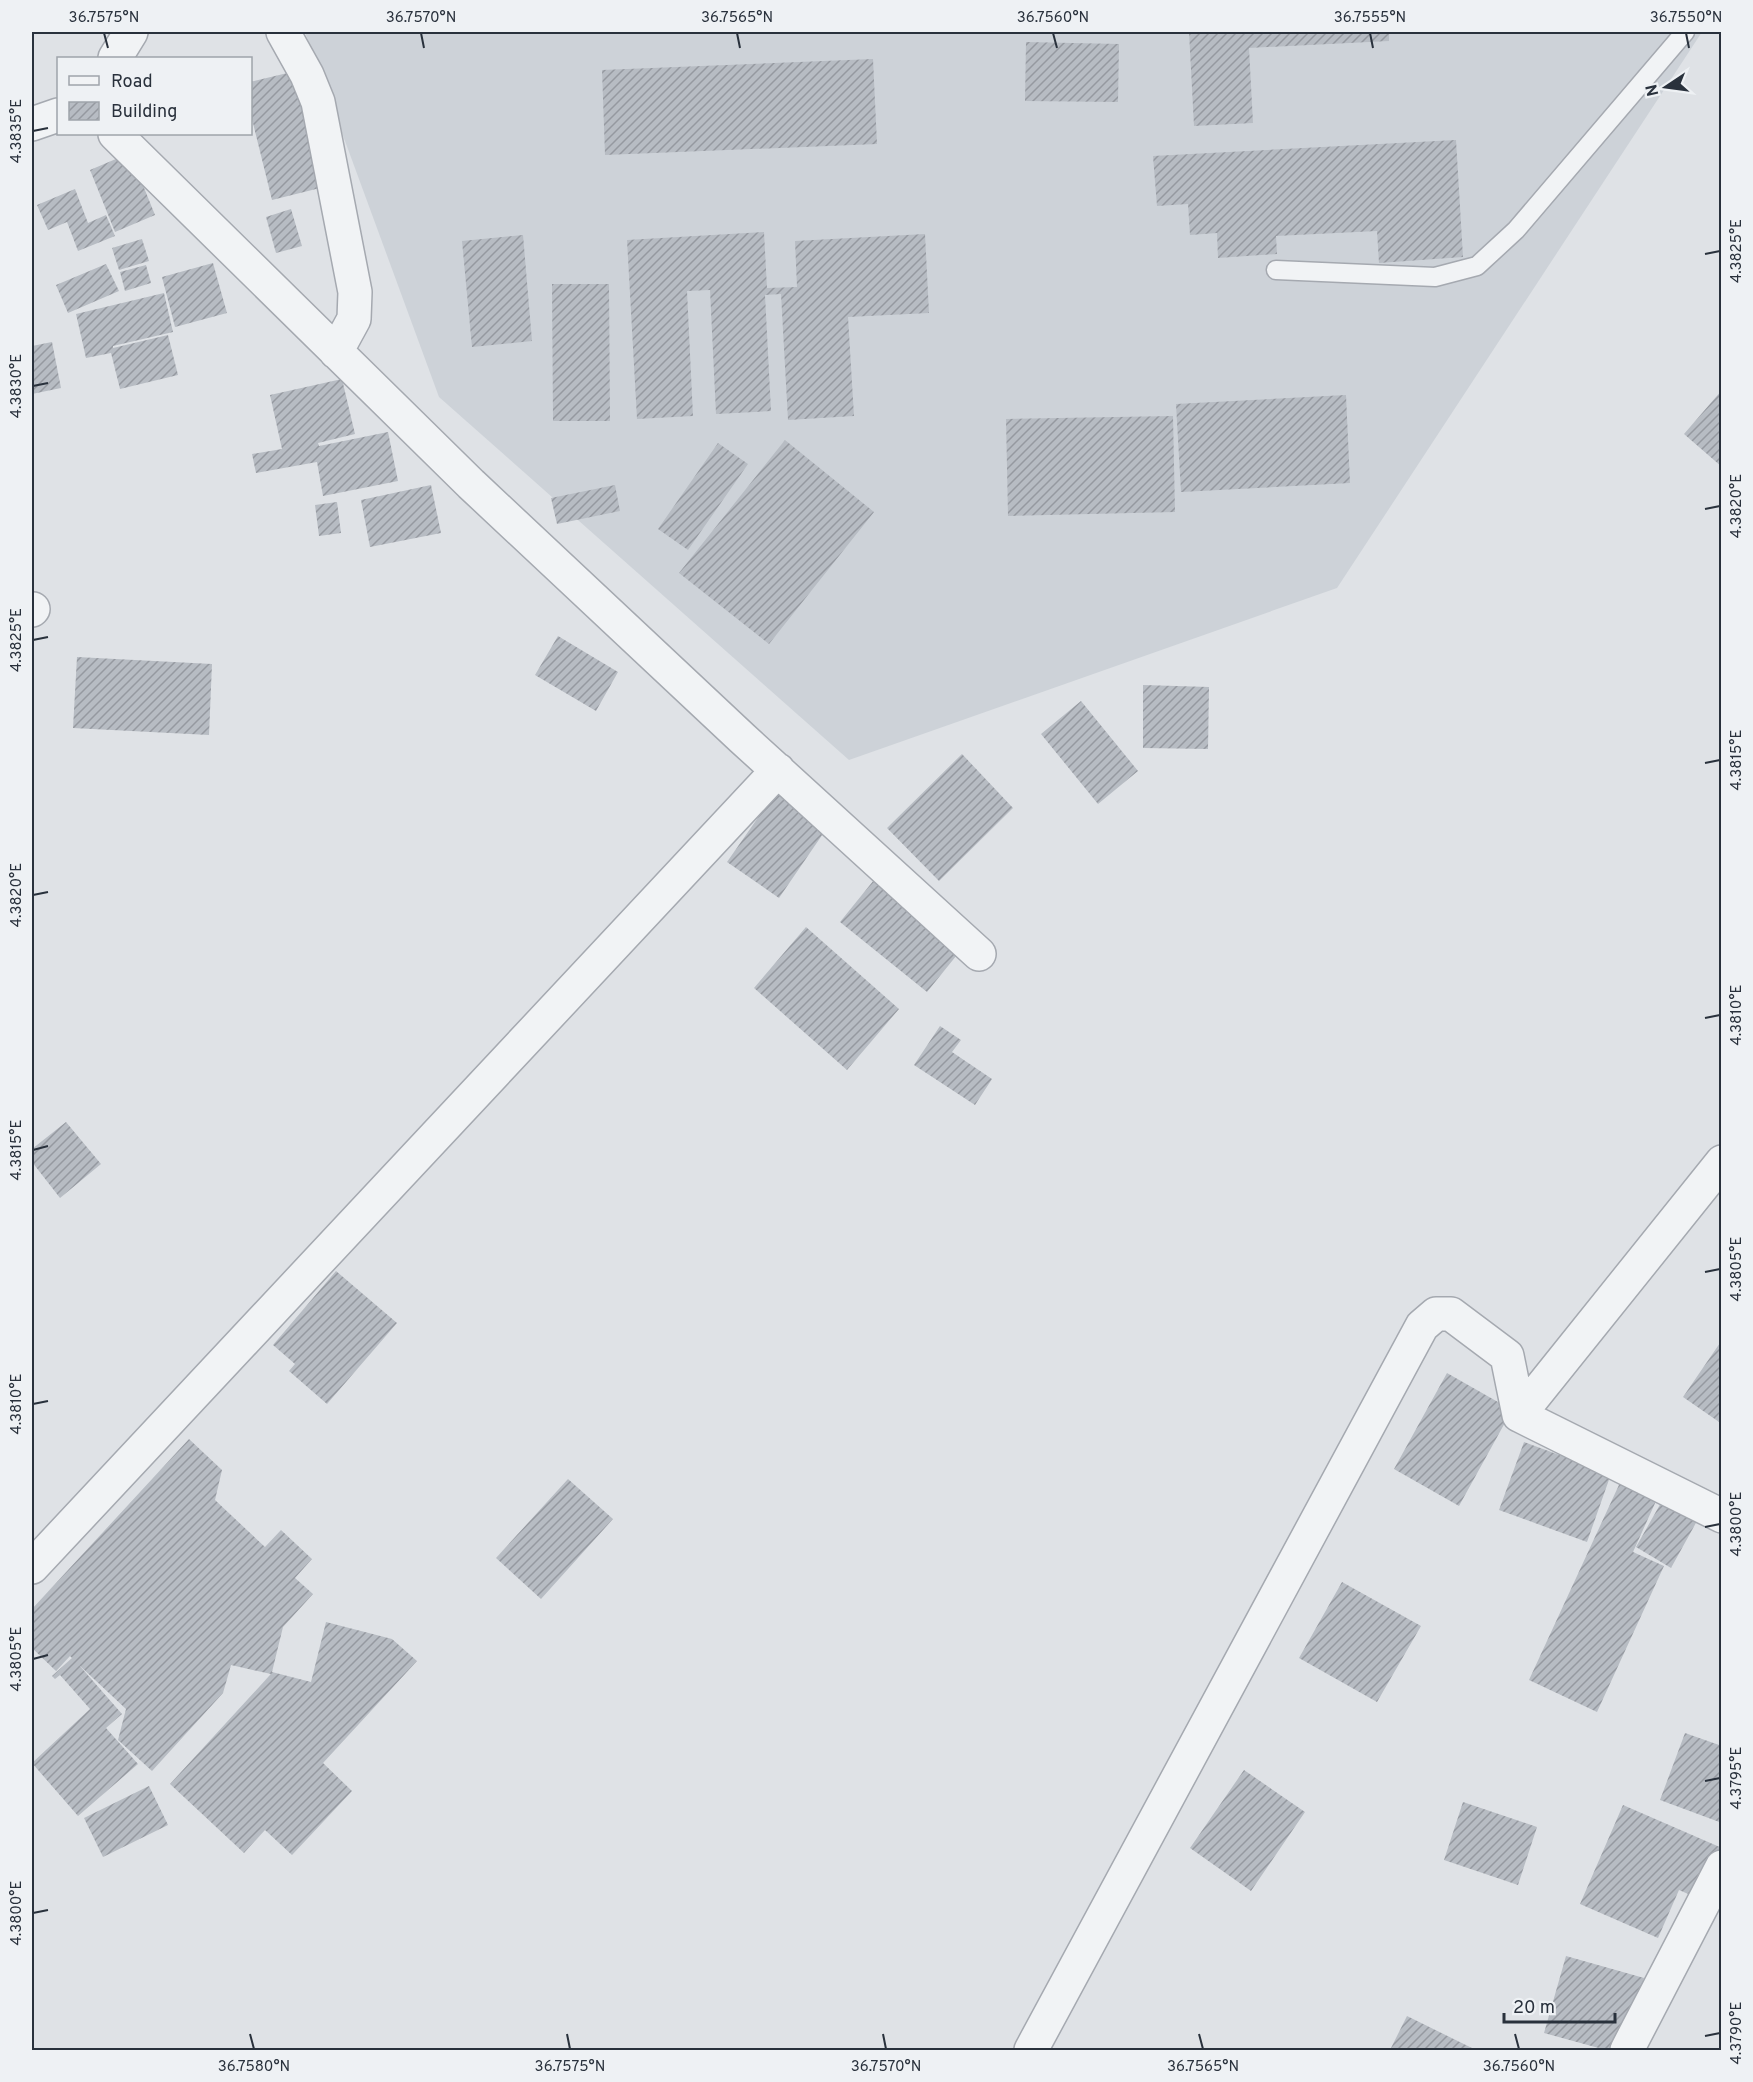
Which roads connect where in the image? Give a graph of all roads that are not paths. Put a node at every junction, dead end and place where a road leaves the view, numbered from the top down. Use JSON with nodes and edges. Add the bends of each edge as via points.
{"nodes":[{"id":1,"x":131,"y":32,"type":"edge"},
{"id":2,"x":283,"y":32,"type":"edge"},
{"id":3,"x":1685,"y":32,"type":"edge"},
{"id":4,"x":116,"y":57,"type":"edge"},
{"id":5,"x":57,"y":115,"type":"edge"},
{"id":6,"x":32,"y":124,"type":"edge"},
{"id":7,"x":116,"y":135,"type":"edge"},
{"id":8,"x":1276,"y":270,"type":"dead end"},
{"id":9,"x":336,"y":352,"type":"junction"},
{"id":10,"x":778,"y":770,"type":"junction"},
{"id":11,"x":979,"y":954,"type":"dead end"},
{"id":12,"x":1722,"y":1162,"type":"edge"},
{"id":13,"x":1519,"y":1415,"type":"junction"},
{"id":14,"x":1722,"y":1516,"type":"edge"},
{"id":15,"x":32,"y":1567,"type":"edge"},
{"id":16,"x":1722,"y":1867,"type":"edge"},
{"id":17,"x":1031,"y":2050,"type":"edge"},
{"id":18,"x":1628,"y":2050,"type":"edge"}],
"edges":[{"from":1,"to":4,"type":"street"},
{"from":2,"to":9,"type":"street","via":[[318,102],[355,292],[354,318]]},
{"from":3,"to":8,"type":"lane","via":[[1516,230],[1477,266],[1435,277]]},
{"from":5,"to":6,"type":"street"},
{"from":7,"to":9,"type":"street"},
{"from":9,"to":10,"type":"street","via":[[471,484]]},
{"from":10,"to":11,"type":"street"},
{"from":10,"to":15,"type":"street"},
{"from":12,"to":13,"type":"street"},
{"from":13,"to":14,"type":"street"},
{"from":13,"to":17,"type":"street","via":[[1507,1356],[1451,1314],[1436,1314],[1422,1326]]},
{"from":16,"to":18,"type":"street"}]}
